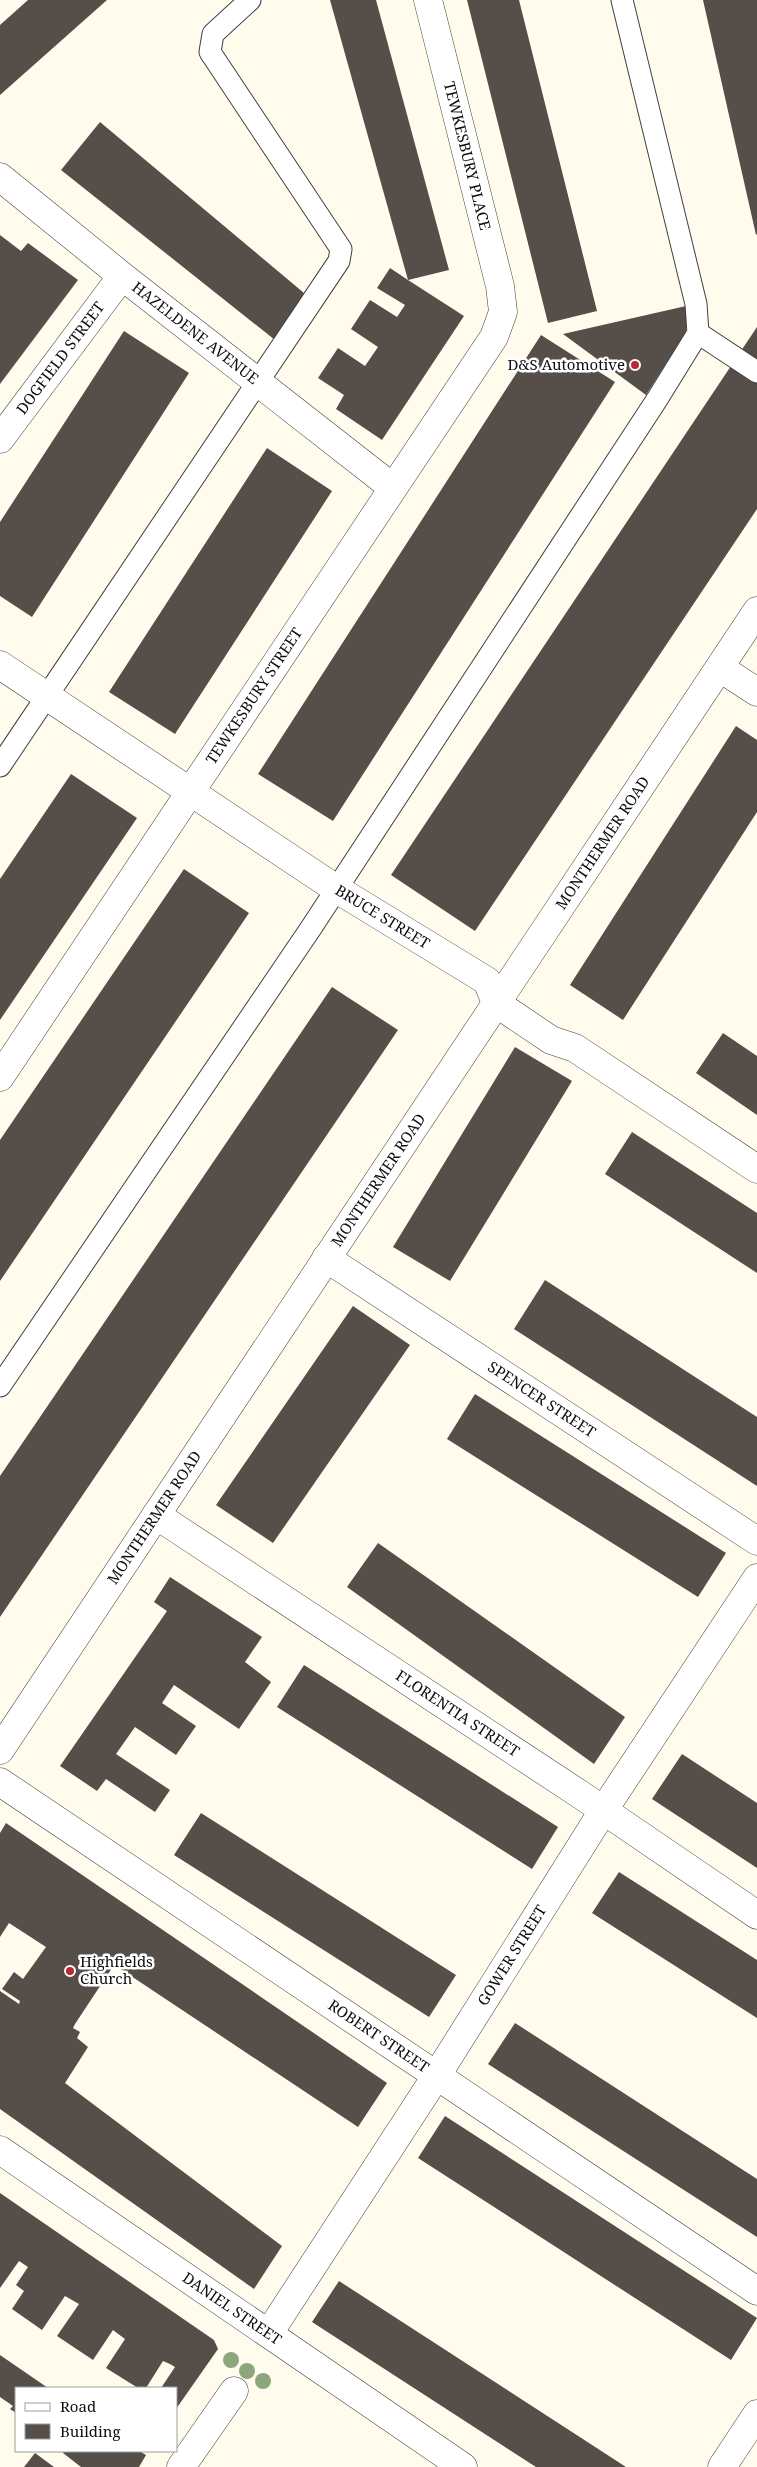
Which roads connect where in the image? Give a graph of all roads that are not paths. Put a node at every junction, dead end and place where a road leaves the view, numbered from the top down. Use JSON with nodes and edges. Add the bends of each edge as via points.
{"nodes":[{"id":1,"x":250,"y":0,"type":"edge"},
{"id":2,"x":428,"y":0,"type":"edge"},
{"id":3,"x":622,"y":0,"type":"edge"},
{"id":4,"x":0,"y":177,"type":"edge"},
{"id":5,"x":122,"y":276,"type":"junction"},
{"id":6,"x":504,"y":312,"type":"joint"},
{"id":7,"x":698,"y":333,"type":"junction"},
{"id":8,"x":757,"y":372,"type":"edge"},
{"id":9,"x":258,"y":384,"type":"junction"},
{"id":10,"x":0,"y":439,"type":"edge"},
{"id":11,"x":392,"y":488,"type":"junction"},
{"id":12,"x":757,"y":611,"type":"edge"},
{"id":13,"x":0,"y":665,"type":"edge"},
{"id":14,"x":720,"y":668,"type":"junction"},
{"id":15,"x":757,"y":692,"type":"edge"},
{"id":16,"x":46,"y":697,"type":"junction"},
{"id":17,"x":0,"y":766,"type":"edge"},
{"id":18,"x":192,"y":791,"type":"junction"},
{"id":19,"x":335,"y":888,"type":"junction"},
{"id":20,"x":496,"y":1003,"type":"junction"},
{"id":21,"x":0,"y":1077,"type":"edge"},
{"id":22,"x":757,"y":1169,"type":"edge"},
{"id":23,"x":326,"y":1258,"type":"junction"},
{"id":24,"x":0,"y":1386,"type":"edge"},
{"id":25,"x":156,"y":1515,"type":"junction"},
{"id":26,"x":757,"y":1541,"type":"edge"},
{"id":27,"x":757,"y":1578,"type":"edge"},
{"id":28,"x":0,"y":1750,"type":"edge"},
{"id":29,"x":0,"y":1782,"type":"edge"},
{"id":30,"x":604,"y":1811,"type":"junction"},
{"id":31,"x":757,"y":1915,"type":"edge"},
{"id":32,"x":436,"y":2076,"type":"junction"},
{"id":33,"x":0,"y":2150,"type":"edge"},
{"id":34,"x":757,"y":2291,"type":"edge"},
{"id":35,"x":269,"y":2333,"type":"junction"},
{"id":36,"x":234,"y":2390,"type":"dead end"},
{"id":37,"x":757,"y":2414,"type":"edge"},
{"id":38,"x":180,"y":2467,"type":"edge"},
{"id":39,"x":463,"y":2467,"type":"edge"},
{"id":40,"x":722,"y":2467,"type":"edge"}],
"edges":[{"from":1,"to":9,"type":"lane","via":[[213,34],[210,52],[341,248],[339,261]]},
{"from":2,"to":6,"type":"street","name":"TEWKESBURY PLACE"},
{"from":3,"to":7,"type":"lane","via":[[696,304]]},
{"from":4,"to":5,"type":"street","name":"HAZELDENE AVENUE"},
{"from":5,"to":9,"type":"street","name":"HAZELDENE AVENUE"},
{"from":5,"to":10,"type":"street","name":"DOGFIELD STREET"},
{"from":6,"to":11,"type":"street","name":"TEWKESBURY STREET","via":[[494,337]]},
{"from":7,"to":8,"type":"lane"},
{"from":7,"to":19,"type":"lane"},
{"from":9,"to":11,"type":"street","name":"HAZELDENE AVENUE"},
{"from":9,"to":16,"type":"lane"},
{"from":11,"to":18,"type":"street","name":"TEWKESBURY STREET"},
{"from":12,"to":14,"type":"street","name":"MONTHERMER ROAD"},
{"from":13,"to":16,"type":"street","name":"BRUCE STREET"},
{"from":14,"to":15,"type":"street"},
{"from":14,"to":20,"type":"street","name":"MONTHERMER ROAD"},
{"from":16,"to":17,"type":"lane"},
{"from":16,"to":18,"type":"street","name":"BRUCE STREET"},
{"from":18,"to":19,"type":"street","name":"BRUCE STREET"},
{"from":18,"to":21,"type":"street","name":"TEWKESBURY STREET"},
{"from":19,"to":20,"type":"street","name":"BRUCE STREET","via":[[486,981]]},
{"from":19,"to":24,"type":"lane"},
{"from":20,"to":22,"type":"street","via":[[551,1040],[575,1048]]},
{"from":20,"to":23,"type":"street","name":"MONTHERMER ROAD"},
{"from":23,"to":25,"type":"street","name":"MONTHERMER ROAD"},
{"from":23,"to":26,"type":"street","name":"SPENCER STREET"},
{"from":25,"to":28,"type":"street","name":"MONTHERMER ROAD"},
{"from":25,"to":30,"type":"street","name":"FLORENTIA STREET"},
{"from":27,"to":30,"type":"street","name":"GOWER STREET"},
{"from":29,"to":32,"type":"street","name":"ROBERT STREET"},
{"from":30,"to":31,"type":"street","name":"FLORENTIA STREET"},
{"from":30,"to":32,"type":"street","name":"GOWER STREET"},
{"from":32,"to":34,"type":"street","name":"ROBERT STREET"},
{"from":32,"to":35,"type":"street","name":"GOWER STREET"},
{"from":33,"to":35,"type":"street","name":"DANIEL STREET"},
{"from":35,"to":39,"type":"street","name":"DANIEL STREET"},
{"from":36,"to":38,"type":"street"},
{"from":37,"to":40,"type":"street"}]}
